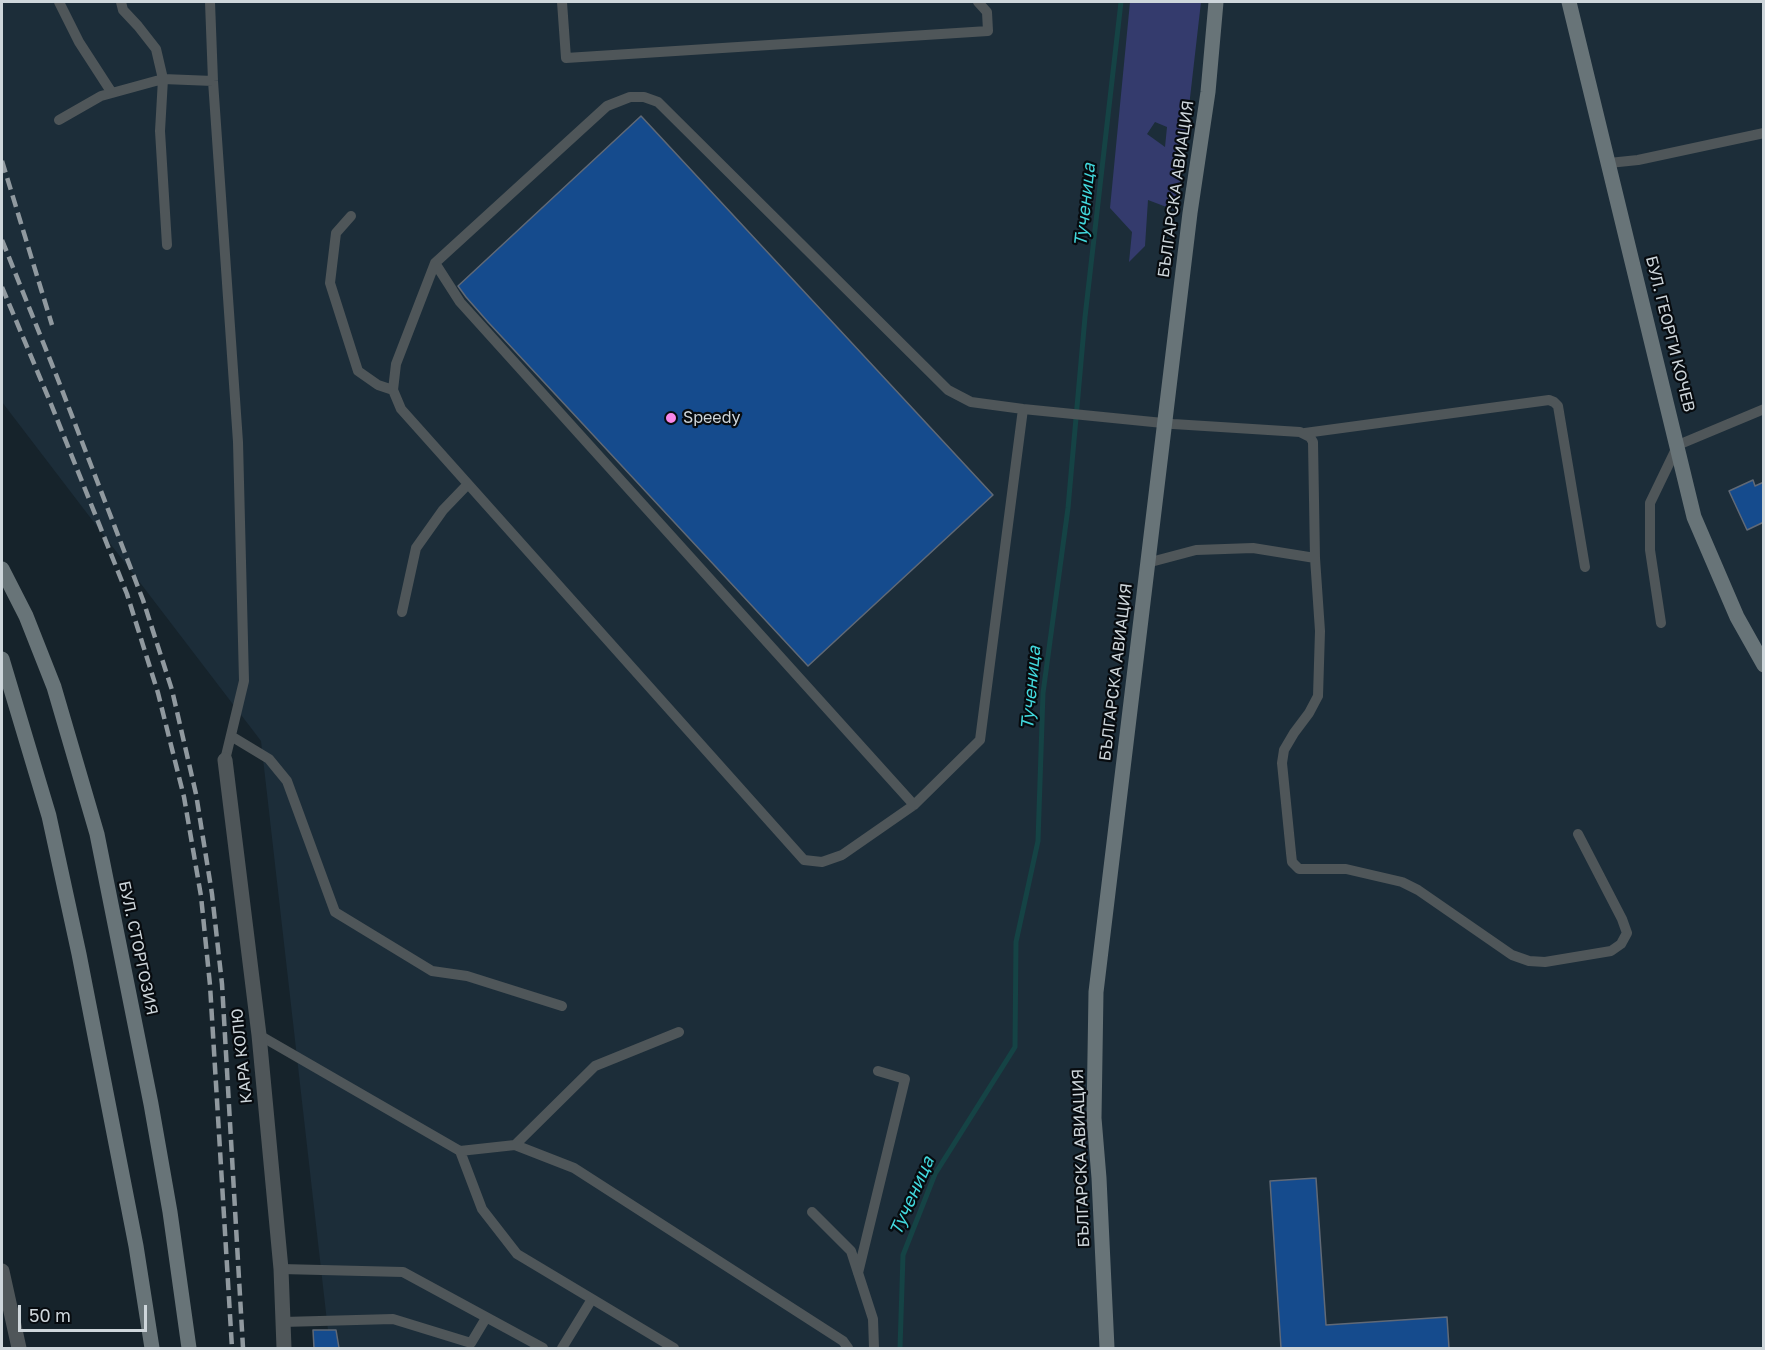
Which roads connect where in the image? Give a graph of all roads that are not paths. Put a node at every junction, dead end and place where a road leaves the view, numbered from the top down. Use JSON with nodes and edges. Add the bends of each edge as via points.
{"nodes":[{"id":1,"x":59,"y":2,"type":"edge"},
{"id":2,"x":121,"y":2,"type":"edge"},
{"id":3,"x":210,"y":2,"type":"edge"},
{"id":4,"x":562,"y":2,"type":"edge"},
{"id":5,"x":978,"y":2,"type":"edge"},
{"id":6,"x":1216,"y":2,"type":"edge"},
{"id":7,"x":1569,"y":2,"type":"edge"},
{"id":8,"x":989,"y":7,"type":"edge"},
{"id":9,"x":163,"y":79,"type":"junction"},
{"id":10,"x":213,"y":81,"type":"junction"},
{"id":11,"x":112,"y":93,"type":"junction"},
{"id":12,"x":59,"y":120,"type":"dead end"},
{"id":13,"x":1764,"y":133,"type":"edge"},
{"id":14,"x":1609,"y":163,"type":"junction"},
{"id":15,"x":351,"y":216,"type":"dead end"},
{"id":16,"x":167,"y":245,"type":"dead end"},
{"id":17,"x":435,"y":263,"type":"junction"},
{"id":18,"x":393,"y":390,"type":"junction"},
{"id":19,"x":1023,"y":409,"type":"junction"},
{"id":20,"x":1764,"y":409,"type":"edge"},
{"id":21,"x":1164,"y":423,"type":"junction"},
{"id":22,"x":1305,"y":433,"type":"junction"},
{"id":23,"x":1678,"y":445,"type":"junction"},
{"id":24,"x":468,"y":484,"type":"junction"},
{"id":25,"x":1315,"y":558,"type":"junction"},
{"id":26,"x":1147,"y":563,"type":"junction"},
{"id":27,"x":1585,"y":567,"type":"dead end"},
{"id":28,"x":2,"y":569,"type":"edge"},
{"id":29,"x":402,"y":612,"type":"dead end"},
{"id":30,"x":1661,"y":623,"type":"dead end"},
{"id":31,"x":2,"y":659,"type":"edge"},
{"id":32,"x":1764,"y":665,"type":"edge"},
{"id":33,"x":231,"y":736,"type":"junction"},
{"id":34,"x":225,"y":760,"type":"joint"},
{"id":35,"x":914,"y":805,"type":"junction"},
{"id":36,"x":1578,"y":834,"type":"dead end"},
{"id":37,"x":562,"y":1006,"type":"dead end"},
{"id":38,"x":679,"y":1032,"type":"dead end"},
{"id":39,"x":259,"y":1035,"type":"junction"},
{"id":40,"x":878,"y":1071,"type":"dead end"},
{"id":41,"x":515,"y":1145,"type":"junction"},
{"id":42,"x":460,"y":1151,"type":"junction"},
{"id":43,"x":812,"y":1212,"type":"dead end"},
{"id":44,"x":281,"y":1269,"type":"junction"},
{"id":45,"x":2,"y":1271,"type":"edge"},
{"id":46,"x":858,"y":1273,"type":"junction"},
{"id":47,"x":592,"y":1299,"type":"junction"},
{"id":48,"x":486,"y":1318,"type":"junction"},
{"id":49,"x":283,"y":1322,"type":"junction"},
{"id":50,"x":19,"y":1348,"type":"edge"},
{"id":51,"x":152,"y":1348,"type":"edge"},
{"id":52,"x":189,"y":1348,"type":"edge"},
{"id":53,"x":284,"y":1348,"type":"edge"},
{"id":54,"x":543,"y":1348,"type":"edge"},
{"id":55,"x":562,"y":1348,"type":"edge"},
{"id":56,"x":674,"y":1348,"type":"edge"},
{"id":57,"x":848,"y":1348,"type":"edge"},
{"id":58,"x":874,"y":1348,"type":"edge"},
{"id":59,"x":1107,"y":1348,"type":"edge"}],
"edges":[{"from":1,"to":11,"type":"lane"},
{"from":2,"to":9,"type":"lane","via":[[123,10],[156,50]]},
{"from":3,"to":10,"type":"lane"},
{"from":4,"to":8,"type":"lane","via":[[566,58],[988,31]]},
{"from":5,"to":8,"type":"lane"},
{"from":6,"to":21,"type":"main road","name":"БЪЛГАРСКА АВИАЦИЯ","via":[[1208,92]]},
{"from":7,"to":14,"type":"main road","name":"БУЛ. ГЕОРГИ КОЧЕВ"},
{"from":9,"to":10,"type":"lane"},
{"from":9,"to":11,"type":"lane"},
{"from":9,"to":16,"type":"lane","via":[[160,132]]},
{"from":10,"to":33,"type":"lane","via":[[238,442],[244,681]]},
{"from":11,"to":12,"type":"lane"},
{"from":13,"to":14,"type":"lane"},
{"from":14,"to":23,"type":"main road","name":"БУЛ. ГЕОРГИ КОЧЕВ"},
{"from":15,"to":18,"type":"lane","via":[[336,233],[330,283],[358,371]]},
{"from":17,"to":18,"type":"lane","via":[[396,364]]},
{"from":17,"to":19,"type":"lane","via":[[607,106],[630,97],[644,97],[658,102],[948,390],[971,402]]},
{"from":17,"to":35,"type":"lane","via":[[460,302]]},
{"from":18,"to":24,"type":"lane","via":[[401,409]]},
{"from":19,"to":21,"type":"lane"},
{"from":19,"to":35,"type":"lane","via":[[980,740]]},
{"from":20,"to":23,"type":"lane"},
{"from":21,"to":22,"type":"lane"},
{"from":21,"to":26,"type":"main road","name":"БЪЛГАРСКА АВИАЦИЯ"},
{"from":22,"to":25,"type":"lane","via":[[1313,442]]},
{"from":22,"to":27,"type":"lane","via":[[1554,402],[1558,406]]},
{"from":23,"to":30,"type":"lane","via":[[1650,503],[1650,550]]},
{"from":23,"to":32,"type":"main road","name":"БУЛ. ГЕОРГИ КОЧЕВ","via":[[1694,516],[1737,617]]},
{"from":24,"to":29,"type":"lane","via":[[443,510],[416,548]]},
{"from":24,"to":35,"type":"lane","via":[[804,860],[822,862],[842,855]]},
{"from":25,"to":26,"type":"lane","via":[[1253,548],[1196,550]]},
{"from":25,"to":36,"type":"lane","via":[[1320,631],[1318,696],[1284,750],[1282,763],[1293,862],[1299,869],[1346,869],[1402,882],[1512,955],[1529,962],[1545,962],[1611,951],[1627,933]]},
{"from":26,"to":59,"type":"main road","name":"БЪЛГАРСКА АВИАЦИЯ","via":[[1096,992],[1094,1118]]},
{"from":28,"to":52,"type":"main road","name":"БУЛ. СТОРГОЗИЯ","via":[[27,616],[54,687],[97,834],[151,1104]]},
{"from":31,"to":51,"type":"main road","via":[[49,816],[136,1246]]},
{"from":33,"to":34,"type":"lane"},
{"from":33,"to":37,"type":"lane","via":[[269,759],[287,781],[335,912],[432,971],[467,976]]},
{"from":34,"to":39,"type":"street","name":"КАРА КОЛЮ"},
{"from":38,"to":41,"type":"lane","via":[[595,1066]]},
{"from":39,"to":42,"type":"lane"},
{"from":39,"to":44,"type":"street","name":"КАРА КОЛЮ"},
{"from":40,"to":46,"type":"lane","via":[[905,1079]]},
{"from":41,"to":42,"type":"lane"},
{"from":41,"to":57,"type":"lane","via":[[574,1168],[843,1341]]},
{"from":42,"to":47,"type":"lane","via":[[482,1209],[517,1254]]},
{"from":43,"to":46,"type":"lane","via":[[851,1251]]},
{"from":44,"to":48,"type":"lane","via":[[403,1272]]},
{"from":44,"to":49,"type":"street","name":"КАРА КОЛЮ"},
{"from":45,"to":50,"type":"street"},
{"from":46,"to":58,"type":"lane","via":[[873,1319]]},
{"from":47,"to":55,"type":"lane"},
{"from":47,"to":56,"type":"lane"},
{"from":48,"to":49,"type":"lane","via":[[471,1343],[393,1319]]},
{"from":48,"to":54,"type":"lane"},
{"from":49,"to":53,"type":"street","name":"КАРА КОЛЮ"}]}
